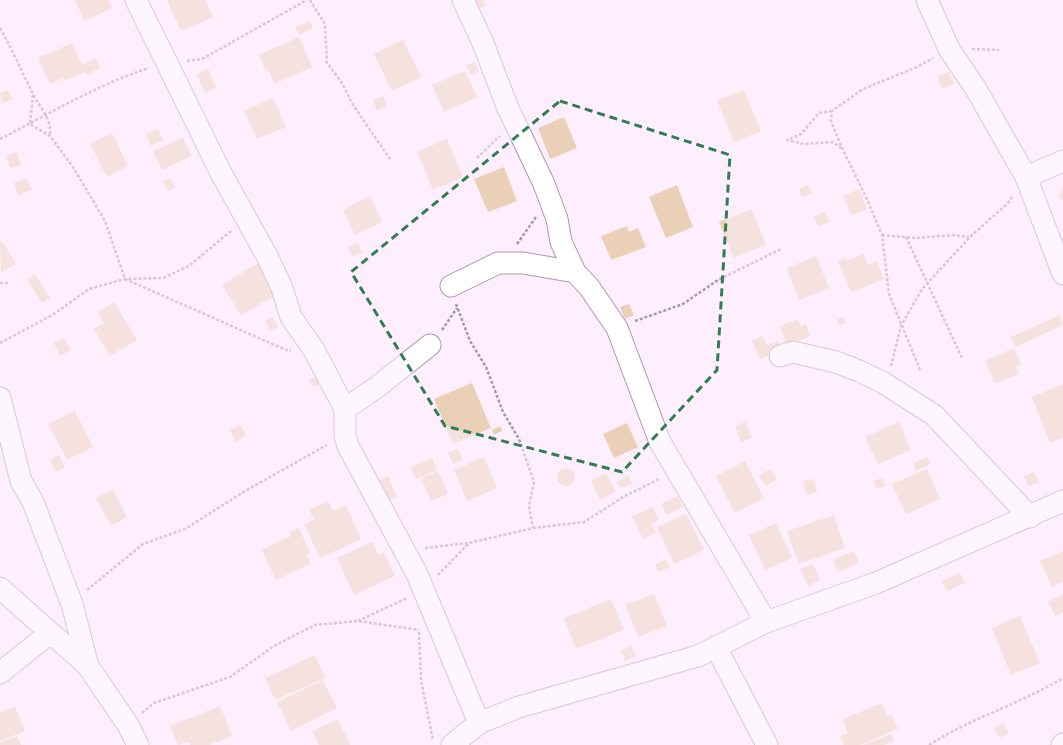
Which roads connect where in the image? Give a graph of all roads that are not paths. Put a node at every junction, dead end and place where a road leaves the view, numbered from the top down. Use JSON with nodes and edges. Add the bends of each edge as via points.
{"nodes":[{"id":1,"x":136,"y":0,"type":"edge"},
{"id":2,"x":463,"y":0,"type":"edge"},
{"id":3,"x":927,"y":0,"type":"edge"},
{"id":4,"x":1063,"y":161,"type":"edge"},
{"id":5,"x":1026,"y":177,"type":"junction"},
{"id":6,"x":575,"y":272,"type":"junction"},
{"id":7,"x":1063,"y":274,"type":"edge"},
{"id":8,"x":450,"y":286,"type":"road end"},
{"id":9,"x":430,"y":345,"type":"road end"},
{"id":10,"x":780,"y":356,"type":"dead end"},
{"id":11,"x":0,"y":398,"type":"edge"},
{"id":12,"x":345,"y":409,"type":"junction"},
{"id":13,"x":1063,"y":501,"type":"edge"},
{"id":14,"x":1030,"y":517,"type":"junction"},
{"id":15,"x":0,"y":588,"type":"edge"},
{"id":16,"x":766,"y":622,"type":"junction"},
{"id":17,"x":50,"y":633,"type":"junction"},
{"id":18,"x":716,"y":647,"type":"junction"},
{"id":19,"x":88,"y":666,"type":"junction"},
{"id":20,"x":0,"y":673,"type":"edge"},
{"id":21,"x":479,"y":723,"type":"junction"},
{"id":22,"x":138,"y":745,"type":"edge"},
{"id":23,"x":452,"y":745,"type":"edge"},
{"id":24,"x":767,"y":745,"type":"edge"}],
"edges":[{"from":1,"to":12,"type":"street","via":[[172,77],[267,256],[282,288],[291,317],[314,350]]},
{"from":2,"to":6,"type":"street","via":[[512,117],[549,196],[561,242]]},
{"from":3,"to":5,"type":"street","via":[[949,49],[976,89]]},
{"from":4,"to":5,"type":"street"},
{"from":5,"to":7,"type":"street"},
{"from":6,"to":8,"type":"street","via":[[523,263],[498,263]]},
{"from":6,"to":16,"type":"street","via":[[589,287],[617,328],[660,442]]},
{"from":9,"to":12,"type":"street"},
{"from":10,"to":14,"type":"street","via":[[793,352],[836,362],[882,382],[934,415]]},
{"from":11,"to":19,"type":"street","via":[[21,481],[34,502],[72,604]]},
{"from":12,"to":21,"type":"street","via":[[345,436],[348,446],[424,590]]},
{"from":13,"to":14,"type":"street"},
{"from":14,"to":16,"type":"street","via":[[876,584]]},
{"from":15,"to":17,"type":"street"},
{"from":16,"to":18,"type":"street"},
{"from":17,"to":19,"type":"street"},
{"from":17,"to":20,"type":"street"},
{"from":18,"to":21,"type":"street","via":[[698,656],[519,707]]},
{"from":18,"to":24,"type":"street"},
{"from":19,"to":22,"type":"street","via":[[128,725]]},
{"from":21,"to":23,"type":"street"}]}
